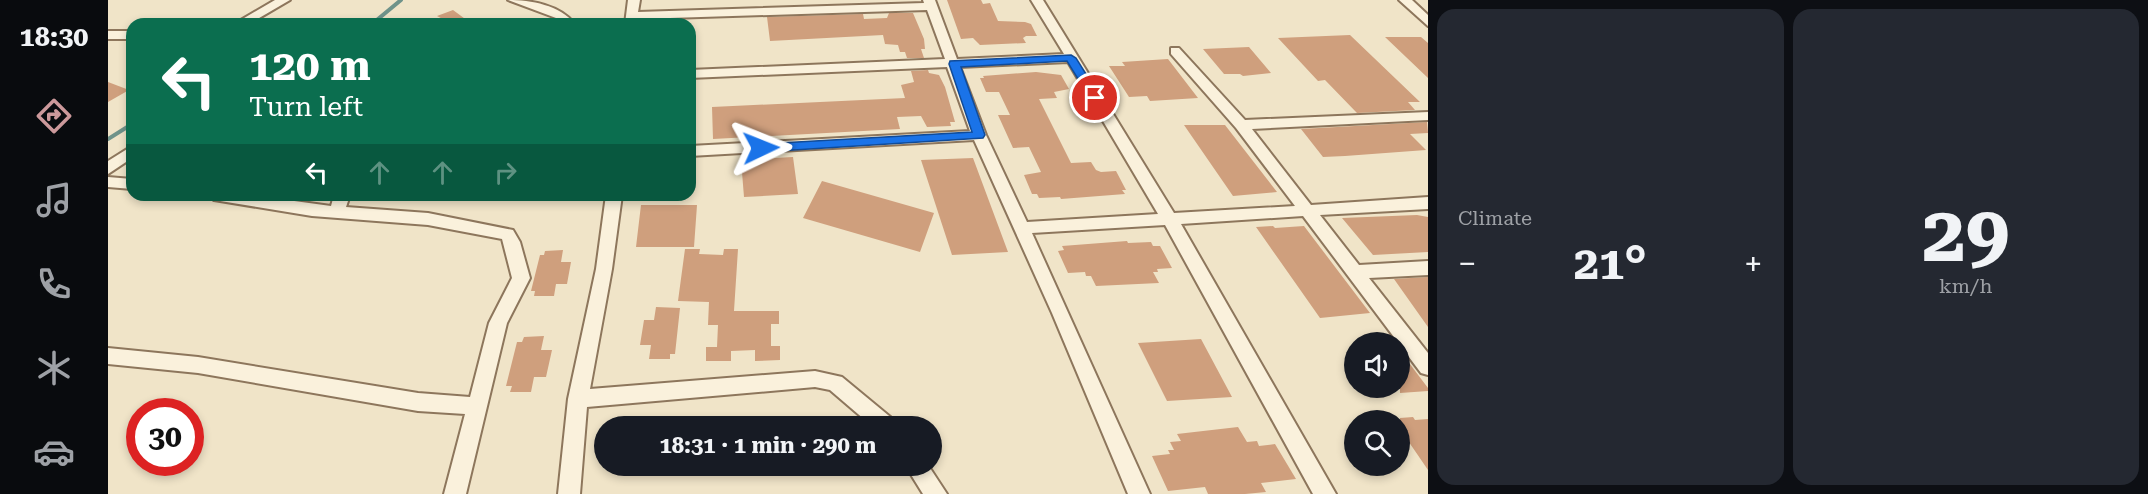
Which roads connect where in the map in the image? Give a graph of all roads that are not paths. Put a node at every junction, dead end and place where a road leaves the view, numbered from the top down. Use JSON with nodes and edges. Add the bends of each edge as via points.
{"nodes":[{"id":1,"x":284,"y":0,"type":"edge"},
{"id":2,"x":514,"y":0,"type":"edge"},
{"id":3,"x":634,"y":0,"type":"edge"},
{"id":4,"x":1036,"y":0,"type":"edge"},
{"id":5,"x":1405,"y":0,"type":"edge"},
{"id":6,"x":931,"y":3,"type":"edge"},
{"id":7,"x":251,"y":18,"type":"edge"},
{"id":8,"x":563,"y":18,"type":"edge"},
{"id":9,"x":632,"y":18,"type":"edge"},
{"id":10,"x":667,"y":18,"type":"edge"},
{"id":11,"x":1428,"y":22,"type":"edge"},
{"id":12,"x":108,"y":35,"type":"edge"},
{"id":13,"x":126,"y":35,"type":"edge"},
{"id":14,"x":1175,"y":51,"type":"dead end"},
{"id":15,"x":1071,"y":58,"type":"junction"},
{"id":16,"x":954,"y":64,"type":"junction"},
{"id":17,"x":696,"y":74,"type":"edge"},
{"id":18,"x":1428,"y":116,"type":"edge"},
{"id":19,"x":1241,"y":125,"type":"junction"},
{"id":20,"x":979,"y":135,"type":"junction"},
{"id":21,"x":696,"y":151,"type":"edge"},
{"id":22,"x":126,"y":156,"type":"edge"},
{"id":23,"x":108,"y":169,"type":"edge"},
{"id":24,"x":108,"y":183,"type":"edge"},
{"id":25,"x":126,"y":184,"type":"edge"},
{"id":26,"x":308,"y":201,"type":"edge"},
{"id":27,"x":613,"y":201,"type":"edge"},
{"id":28,"x":339,"y":203,"type":"edge"},
{"id":29,"x":1428,"y":203,"type":"edge"},
{"id":30,"x":1305,"y":209,"type":"junction"},
{"id":31,"x":1169,"y":218,"type":"junction"},
{"id":32,"x":1022,"y":228,"type":"junction"},
{"id":33,"x":1428,"y":268,"type":"edge"},
{"id":34,"x":1356,"y":272,"type":"junction"},
{"id":35,"x":108,"y":356,"type":"edge"},
{"id":36,"x":1428,"y":367,"type":"edge"},
{"id":37,"x":579,"y":399,"type":"junction"},
{"id":38,"x":477,"y":406,"type":"junction"},
{"id":39,"x":875,"y":416,"type":"edge"},
{"id":40,"x":923,"y":476,"type":"edge"},
{"id":41,"x":454,"y":494,"type":"edge"},
{"id":42,"x":568,"y":494,"type":"edge"},
{"id":43,"x":936,"y":494,"type":"edge"},
{"id":44,"x":1139,"y":494,"type":"edge"},
{"id":45,"x":1325,"y":494,"type":"edge"}],
"edges":[{"from":1,"to":7,"type":"street"},
{"from":2,"to":8,"type":"street"},
{"from":3,"to":9,"type":"street"},
{"from":4,"to":15,"type":"street"},
{"from":5,"to":11,"type":"street"},
{"from":6,"to":10,"type":"street"},
{"from":6,"to":16,"type":"street"},
{"from":12,"to":13,"type":"street"},
{"from":14,"to":19,"type":"street"},
{"from":15,"to":16,"type":"street"},
{"from":15,"to":31,"type":"street"},
{"from":16,"to":17,"type":"street"},
{"from":16,"to":20,"type":"street"},
{"from":18,"to":19,"type":"street"},
{"from":19,"to":30,"type":"street"},
{"from":20,"to":21,"type":"street"},
{"from":20,"to":32,"type":"street"},
{"from":22,"to":23,"type":"street"},
{"from":24,"to":25,"type":"street"},
{"from":26,"to":28,"type":"street"},
{"from":27,"to":37,"type":"street"},
{"from":28,"to":38,"type":"street","via":[[507,234],[520,278],[498,323]]},
{"from":29,"to":30,"type":"street"},
{"from":30,"to":31,"type":"street"},
{"from":30,"to":34,"type":"street"},
{"from":31,"to":32,"type":"street"},
{"from":31,"to":45,"type":"street"},
{"from":32,"to":44,"type":"street"},
{"from":33,"to":34,"type":"street"},
{"from":34,"to":36,"type":"street"},
{"from":35,"to":38,"type":"street","via":[[198,365],[418,402]]},
{"from":37,"to":39,"type":"street","via":[[814,379],[835,383]]},
{"from":37,"to":42,"type":"street"},
{"from":38,"to":41,"type":"street"},
{"from":40,"to":43,"type":"street"}]}
